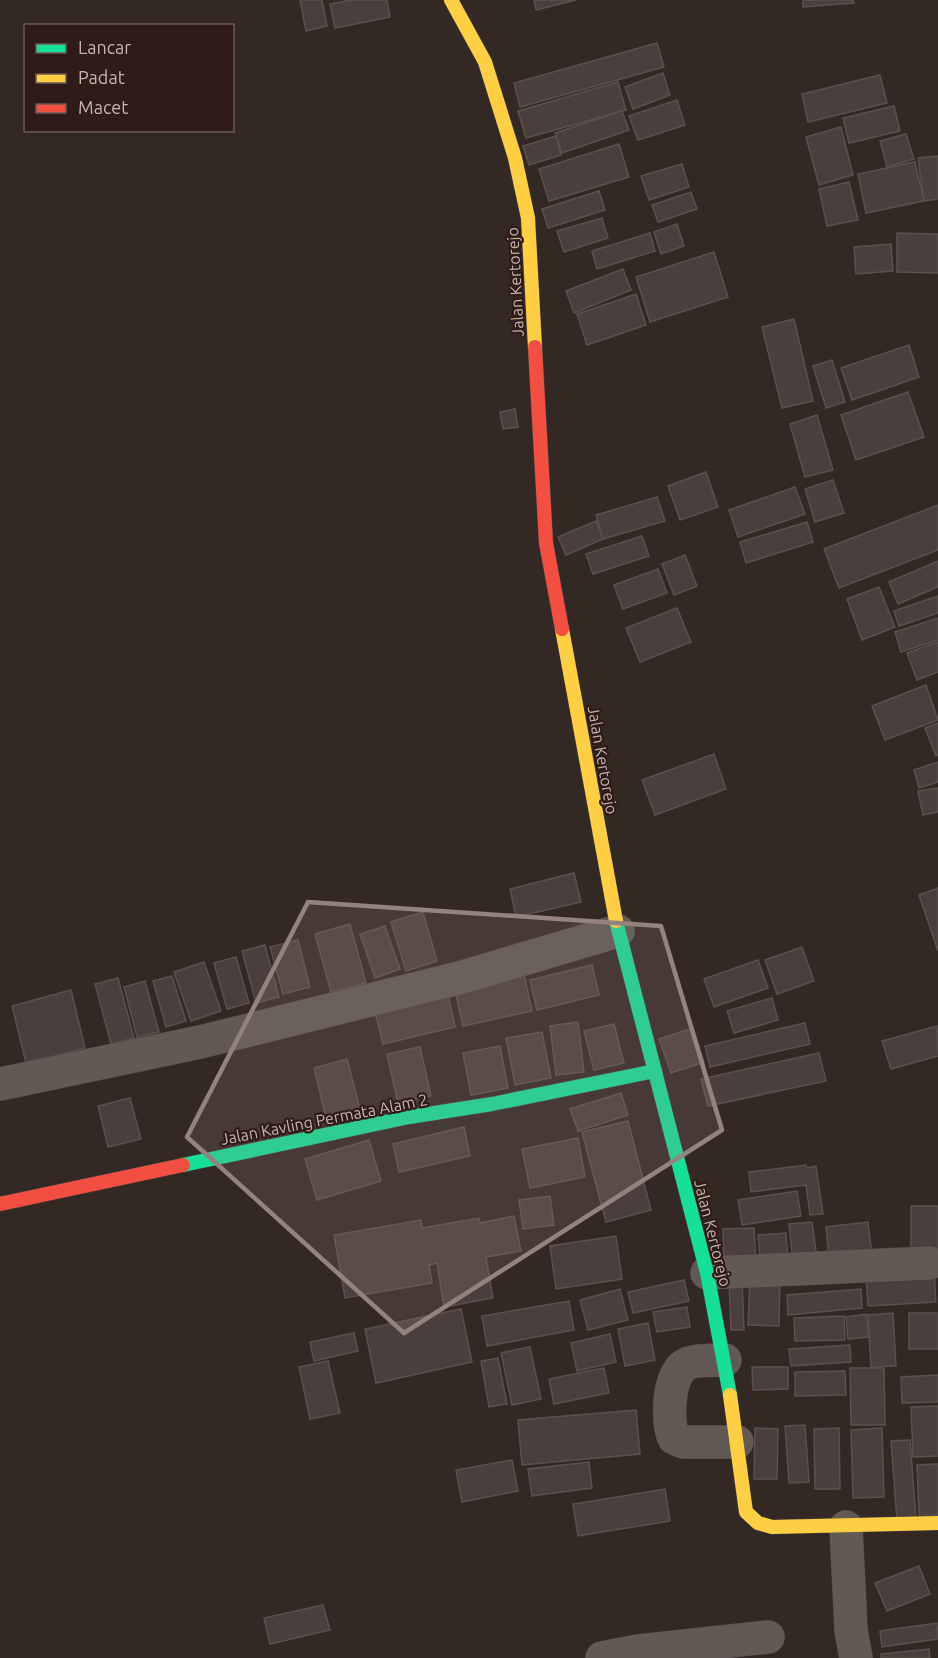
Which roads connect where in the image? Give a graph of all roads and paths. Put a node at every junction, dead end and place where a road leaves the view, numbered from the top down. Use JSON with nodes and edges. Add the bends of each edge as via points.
{"nodes":[{"id":1,"x":451,"y":0,"type":"edge"},
{"id":2,"x":618,"y":931,"type":"junction"},
{"id":3,"x":655,"y":1071,"type":"junction"},
{"id":4,"x":0,"y":1084,"type":"edge"},
{"id":5,"x":0,"y":1204,"type":"edge"},
{"id":6,"x":930,"y":1263,"type":"dead end"},
{"id":7,"x":707,"y":1274,"type":"junction"},
{"id":8,"x":725,"y":1360,"type":"junction"},
{"id":9,"x":736,"y":1442,"type":"junction"},
{"id":10,"x":938,"y":1522,"type":"edge"},
{"id":11,"x":846,"y":1527,"type":"junction"},
{"id":12,"x":768,"y":1637,"type":"dead end"},
{"id":13,"x":602,"y":1658,"type":"edge"},
{"id":14,"x":855,"y":1658,"type":"edge"}],
"edges":[{"from":1,"to":2,"type":"street","name":"Jalan Kertorejo","via":[[485,62],[515,158],[528,218],[546,543]]},
{"from":2,"to":3,"type":"street","name":"Jalan Kertorejo"},
{"from":2,"to":4,"type":"street","via":[[459,978],[245,1031]]},
{"from":3,"to":5,"type":"street","name":"Jalan Kavling Permata Alam 2","via":[[409,1117]]},
{"from":3,"to":7,"type":"street","name":"Jalan Kertorejo"},
{"from":6,"to":7,"type":"street"},
{"from":7,"to":8,"type":"street","name":"Jalan Kertorejo"},
{"from":8,"to":9,"type":"street","name":"Jalan Kertorejo"},
{"from":8,"to":9,"type":"street","via":[[688,1363],[677,1371],[669,1423],[674,1437],[683,1442]]},
{"from":9,"to":11,"type":"street","name":"Jalan Kertorejo","via":[[746,1512],[758,1523],[772,1527]]},
{"from":10,"to":11,"type":"street"},
{"from":11,"to":14,"type":"street"},
{"from":12,"to":13,"type":"street"}]}
